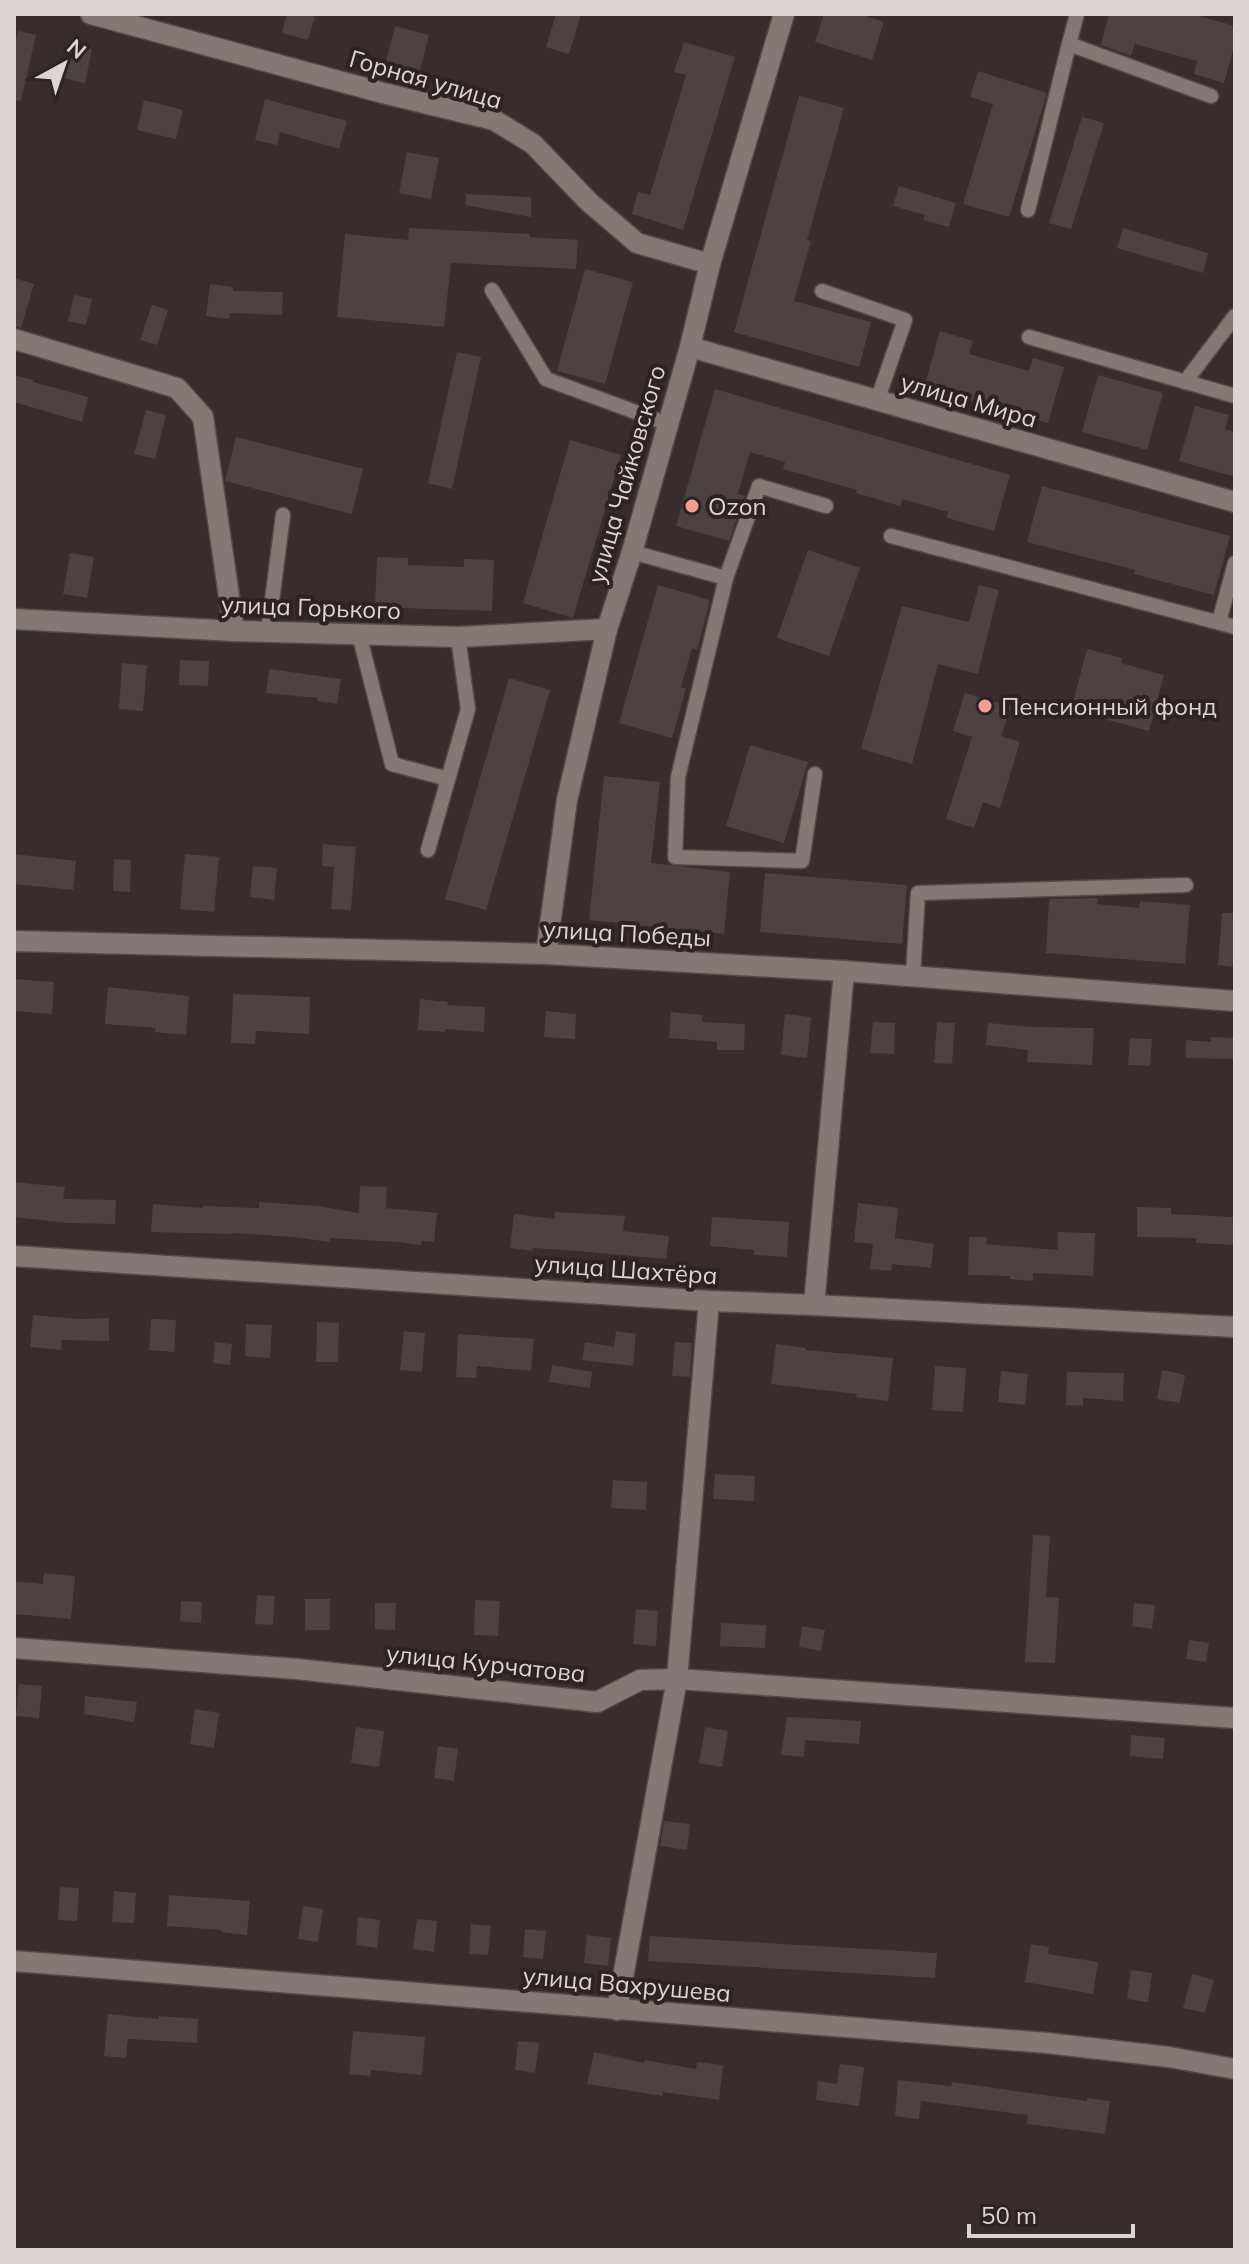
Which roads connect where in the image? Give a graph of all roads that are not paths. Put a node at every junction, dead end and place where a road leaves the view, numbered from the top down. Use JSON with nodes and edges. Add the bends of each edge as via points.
{"nodes":[{"id":1,"x":91,"y":14,"type":"edge"},
{"id":2,"x":784,"y":14,"type":"edge"},
{"id":3,"x":1077,"y":14,"type":"edge"},
{"id":4,"x":1069,"y":44,"type":"junction"},
{"id":5,"x":1211,"y":96,"type":"dead end"},
{"id":6,"x":1028,"y":210,"type":"dead end"},
{"id":7,"x":710,"y":264,"type":"junction"},
{"id":8,"x":492,"y":290,"type":"dead end"},
{"id":9,"x":822,"y":291,"type":"dead end"},
{"id":10,"x":1235,"y":316,"type":"edge"},
{"id":11,"x":1029,"y":337,"type":"dead end"},
{"id":12,"x":14,"y":339,"type":"edge"},
{"id":13,"x":690,"y":347,"type":"junction"},
{"id":14,"x":1185,"y":382,"type":"junction"},
{"id":15,"x":1235,"y":396,"type":"edge"},
{"id":16,"x":877,"y":401,"type":"junction"},
{"id":17,"x":668,"y":424,"type":"junction"},
{"id":18,"x":1235,"y":502,"type":"edge"},
{"id":19,"x":826,"y":506,"type":"dead end"},
{"id":20,"x":283,"y":515,"type":"dead end"},
{"id":21,"x":891,"y":536,"type":"dead end"},
{"id":22,"x":632,"y":552,"type":"junction"},
{"id":23,"x":1235,"y":563,"type":"edge"},
{"id":24,"x":726,"y":578,"type":"junction"},
{"id":25,"x":14,"y":619,"type":"edge"},
{"id":26,"x":1219,"y":622,"type":"junction"},
{"id":27,"x":1235,"y":627,"type":"edge"},
{"id":28,"x":607,"y":629,"type":"junction"},
{"id":29,"x":234,"y":631,"type":"junction"},
{"id":30,"x":268,"y":632,"type":"junction"},
{"id":31,"x":359,"y":634,"type":"junction"},
{"id":32,"x":458,"y":637,"type":"junction"},
{"id":33,"x":815,"y":774,"type":"dead end"},
{"id":34,"x":448,"y":779,"type":"junction"},
{"id":35,"x":428,"y":850,"type":"dead end"},
{"id":36,"x":1186,"y":885,"type":"dead end"},
{"id":37,"x":14,"y":941,"type":"edge"},
{"id":38,"x":546,"y":954,"type":"junction"},
{"id":39,"x":844,"y":971,"type":"junction"},
{"id":40,"x":913,"y":976,"type":"junction"},
{"id":41,"x":1235,"y":1001,"type":"edge"},
{"id":42,"x":14,"y":1256,"type":"edge"},
{"id":43,"x":709,"y":1301,"type":"junction"},
{"id":44,"x":814,"y":1305,"type":"junction"},
{"id":45,"x":1235,"y":1327,"type":"edge"},
{"id":46,"x":14,"y":1648,"type":"edge"},
{"id":47,"x":677,"y":1679,"type":"junction"},
{"id":48,"x":1235,"y":1718,"type":"edge"},
{"id":49,"x":14,"y":1961,"type":"edge"},
{"id":50,"x":617,"y":2010,"type":"junction"},
{"id":51,"x":1235,"y":2069,"type":"edge"}],
"edges":[{"from":1,"to":7,"type":"street","name":"Горная улица","via":[[494,120],[533,144],[637,243]]},
{"from":2,"to":7,"type":"street","name":"улица Чайковского"},
{"from":3,"to":4,"type":"lane"},
{"from":4,"to":5,"type":"lane"},
{"from":4,"to":6,"type":"lane"},
{"from":7,"to":13,"type":"street","name":"улица Чайковского"},
{"from":8,"to":17,"type":"lane","via":[[546,379]]},
{"from":9,"to":16,"type":"lane","via":[[905,320]]},
{"from":10,"to":14,"type":"lane"},
{"from":11,"to":14,"type":"lane"},
{"from":12,"to":29,"type":"street","via":[[177,388],[203,417]]},
{"from":13,"to":16,"type":"street","name":"улица Мира"},
{"from":13,"to":17,"type":"street","name":"улица Чайковского"},
{"from":14,"to":15,"type":"lane"},
{"from":16,"to":18,"type":"street","name":"улица Мира"},
{"from":17,"to":22,"type":"street","name":"улица Чайковского"},
{"from":19,"to":24,"type":"lane","via":[[759,486]]},
{"from":20,"to":30,"type":"lane"},
{"from":21,"to":26,"type":"lane"},
{"from":22,"to":24,"type":"lane"},
{"from":22,"to":28,"type":"street","name":"улица Чайковского"},
{"from":23,"to":26,"type":"lane"},
{"from":24,"to":33,"type":"lane","via":[[678,777],[675,857],[802,861]]},
{"from":25,"to":29,"type":"street","name":"улица Горького"},
{"from":26,"to":27,"type":"lane"},
{"from":28,"to":32,"type":"street","name":"улица Горького"},
{"from":28,"to":38,"type":"street","name":"улица Чайковского","via":[[567,800]]},
{"from":29,"to":30,"type":"street","name":"улица Горького"},
{"from":30,"to":31,"type":"street","name":"улица Горького"},
{"from":31,"to":32,"type":"street","name":"улица Горького"},
{"from":31,"to":34,"type":"lane","via":[[392,764]]},
{"from":32,"to":34,"type":"lane","via":[[468,709]]},
{"from":34,"to":35,"type":"lane"},
{"from":36,"to":40,"type":"lane","via":[[918,893]]},
{"from":37,"to":38,"type":"street","name":"улица Победы"},
{"from":38,"to":39,"type":"street","name":"улица Победы"},
{"from":39,"to":40,"type":"street","name":"улица Победы"},
{"from":39,"to":44,"type":"street"},
{"from":40,"to":41,"type":"street","name":"улица Победы"},
{"from":42,"to":43,"type":"street","name":"улица Шахтёра"},
{"from":43,"to":44,"type":"street","name":"улица Шахтёра"},
{"from":43,"to":47,"type":"street"},
{"from":44,"to":45,"type":"street","name":"улица Шахтёра"},
{"from":46,"to":47,"type":"street","name":"улица Курчатова","via":[[297,1669],[597,1702],[640,1680]]},
{"from":47,"to":48,"type":"street","name":"улица Курчатова"},
{"from":47,"to":50,"type":"street"},
{"from":49,"to":50,"type":"street","name":"улица Вахрушева"},
{"from":50,"to":51,"type":"street","name":"улица Вахрушева","via":[[1047,2043]]}]}
